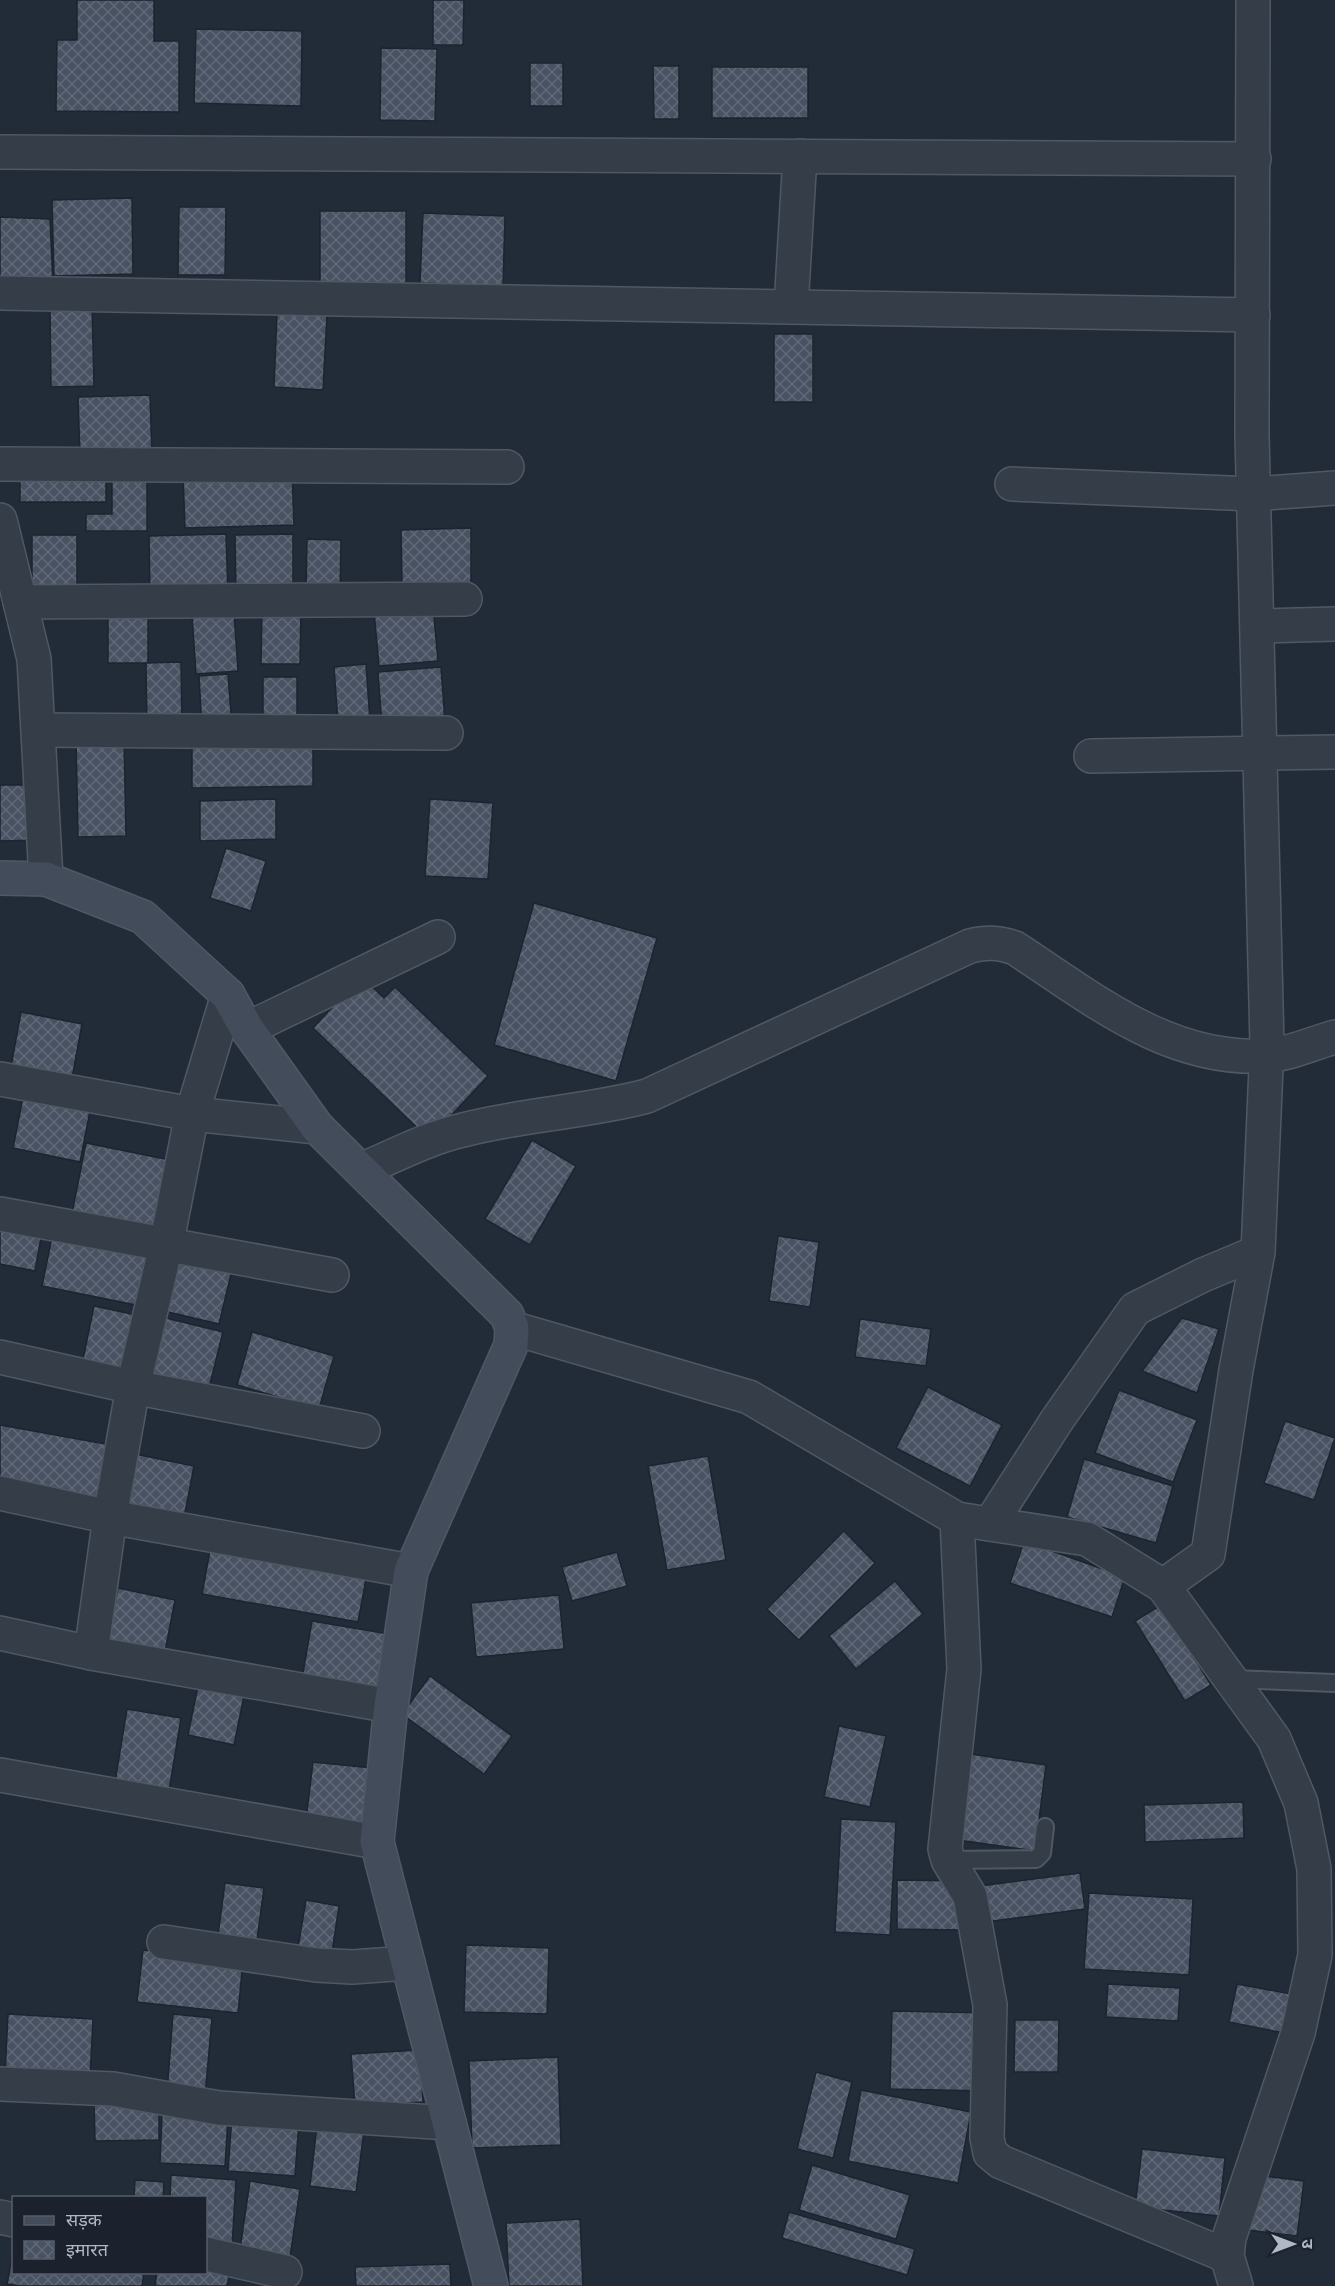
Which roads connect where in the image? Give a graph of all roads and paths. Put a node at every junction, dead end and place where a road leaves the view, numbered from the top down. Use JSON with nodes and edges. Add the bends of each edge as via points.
{"nodes":[{"id":1,"x":1253,"y":0,"type":"edge"},
{"id":2,"x":0,"y":152,"type":"edge"},
{"id":3,"x":800,"y":156,"type":"junction"},
{"id":4,"x":1254,"y":159,"type":"junction"},
{"id":5,"x":0,"y":293,"type":"edge"},
{"id":6,"x":791,"y":307,"type":"junction"},
{"id":7,"x":1253,"y":315,"type":"junction"},
{"id":8,"x":0,"y":464,"type":"edge"},
{"id":9,"x":507,"y":467,"type":"dead end"},
{"id":10,"x":1012,"y":484,"type":"dead end"},
{"id":11,"x":1335,"y":488,"type":"edge"},
{"id":12,"x":1254,"y":494,"type":"junction"},
{"id":13,"x":0,"y":520,"type":"edge"},
{"id":14,"x":465,"y":598,"type":"dead end"},
{"id":15,"x":20,"y":602,"type":"junction"},
{"id":16,"x":1335,"y":624,"type":"edge"},
{"id":17,"x":1258,"y":626,"type":"junction"},
{"id":18,"x":39,"y":730,"type":"junction"},
{"id":19,"x":446,"y":733,"type":"dead end"},
{"id":20,"x":1335,"y":752,"type":"edge"},
{"id":21,"x":1262,"y":754,"type":"junction"},
{"id":22,"x":1091,"y":756,"type":"dead end"},
{"id":23,"x":0,"y":878,"type":"edge"},
{"id":24,"x":46,"y":879,"type":"junction"},
{"id":25,"x":438,"y":937,"type":"dead end"},
{"id":26,"x":228,"y":995,"type":"junction"},
{"id":27,"x":247,"y":1029,"type":"junction"},
{"id":28,"x":1335,"y":1037,"type":"edge"},
{"id":29,"x":1267,"y":1056,"type":"junction"},
{"id":30,"x":0,"y":1079,"type":"edge"},
{"id":31,"x":192,"y":1114,"type":"junction"},
{"id":32,"x":317,"y":1127,"type":"junction"},
{"id":33,"x":361,"y":1170,"type":"junction"},
{"id":34,"x":0,"y":1214,"type":"edge"},
{"id":35,"x":166,"y":1246,"type":"junction"},
{"id":36,"x":1258,"y":1252,"type":"junction"},
{"id":37,"x":332,"y":1275,"type":"dead end"},
{"id":38,"x":512,"y":1328,"type":"junction"},
{"id":39,"x":0,"y":1358,"type":"edge"},
{"id":40,"x":134,"y":1387,"type":"junction"},
{"id":41,"x":363,"y":1431,"type":"dead end"},
{"id":42,"x":0,"y":1493,"type":"edge"},
{"id":43,"x":110,"y":1517,"type":"junction"},
{"id":44,"x":957,"y":1519,"type":"junction"},
{"id":45,"x":990,"y":1524,"type":"junction"},
{"id":46,"x":411,"y":1571,"type":"junction"},
{"id":47,"x":1163,"y":1586,"type":"junction"},
{"id":48,"x":0,"y":1633,"type":"edge"},
{"id":49,"x":91,"y":1653,"type":"junction"},
{"id":50,"x":1232,"y":1679,"type":"junction"},
{"id":51,"x":1335,"y":1683,"type":"edge"},
{"id":52,"x":391,"y":1706,"type":"junction"},
{"id":53,"x":0,"y":1775,"type":"edge"},
{"id":54,"x":1045,"y":1827,"type":"dead end"},
{"id":55,"x":377,"y":1842,"type":"junction"},
{"id":56,"x":948,"y":1860,"type":"junction"},
{"id":57,"x":164,"y":1942,"type":"dead end"},
{"id":58,"x":408,"y":1963,"type":"junction"},
{"id":59,"x":0,"y":2084,"type":"edge"},
{"id":60,"x":449,"y":2123,"type":"junction"},
{"id":61,"x":207,"y":2254,"type":"edge"},
{"id":62,"x":1231,"y":2271,"type":"edge"},
{"id":63,"x":285,"y":2272,"type":"dead end"},
{"id":64,"x":491,"y":2286,"type":"edge"}],
"edges":[{"from":1,"to":4,"type":"street"},
{"from":2,"to":3,"type":"street"},
{"from":3,"to":4,"type":"street"},
{"from":3,"to":6,"type":"street"},
{"from":4,"to":7,"type":"street"},
{"from":5,"to":6,"type":"street"},
{"from":6,"to":7,"type":"street"},
{"from":7,"to":12,"type":"street"},
{"from":8,"to":9,"type":"street"},
{"from":10,"to":12,"type":"street"},
{"from":11,"to":12,"type":"street"},
{"from":12,"to":17,"type":"street"},
{"from":13,"to":15,"type":"street"},
{"from":14,"to":15,"type":"street"},
{"from":15,"to":18,"type":"street","via":[[34,659]]},
{"from":16,"to":17,"type":"street"},
{"from":17,"to":21,"type":"street"},
{"from":18,"to":19,"type":"street"},
{"from":18,"to":24,"type":"street"},
{"from":20,"to":21,"type":"street"},
{"from":21,"to":22,"type":"street"},
{"from":21,"to":29,"type":"street"},
{"from":23,"to":24,"type":"street"},
{"from":24,"to":26,"type":"street","via":[[143,917]]},
{"from":25,"to":27,"type":"street"},
{"from":26,"to":27,"type":"street"},
{"from":26,"to":31,"type":"street"},
{"from":27,"to":32,"type":"street"},
{"from":28,"to":29,"type":"street"},
{"from":29,"to":33,"type":"street","via":[[1210,1054],[1143,1030],[1015,948],[985,943],[969,946],[647,1096],[460,1130]]},
{"from":29,"to":36,"type":"street"},
{"from":30,"to":31,"type":"street"},
{"from":31,"to":32,"type":"street"},
{"from":31,"to":35,"type":"street"},
{"from":32,"to":33,"type":"street"},
{"from":33,"to":38,"type":"street","via":[[507,1315]]},
{"from":34,"to":35,"type":"street"},
{"from":35,"to":37,"type":"street"},
{"from":35,"to":40,"type":"street"},
{"from":36,"to":45,"type":"street","via":[[1135,1309]]},
{"from":36,"to":47,"type":"street","via":[[1208,1554]]},
{"from":38,"to":44,"type":"street","via":[[749,1397]]},
{"from":38,"to":46,"type":"street","via":[[511,1345]]},
{"from":39,"to":40,"type":"street"},
{"from":40,"to":41,"type":"street"},
{"from":40,"to":43,"type":"street"},
{"from":42,"to":43,"type":"street"},
{"from":43,"to":46,"type":"street"},
{"from":43,"to":49,"type":"street"},
{"from":44,"to":45,"type":"street"},
{"from":44,"to":56,"type":"street","via":[[964,1669],[945,1849]]},
{"from":45,"to":47,"type":"street","via":[[1087,1539]]},
{"from":46,"to":52,"type":"street"},
{"from":47,"to":50,"type":"street"},
{"from":48,"to":49,"type":"street"},
{"from":49,"to":52,"type":"street"},
{"from":50,"to":51,"type":"lane"},
{"from":50,"to":62,"type":"street","via":[[1274,1739],[1301,1803],[1314,1869],[1314,1954],[1298,2033],[1229,2238]]},
{"from":52,"to":55,"type":"street"},
{"from":53,"to":55,"type":"street"},
{"from":54,"to":56,"type":"lane","via":[[1041,1853],[1036,1859]]},
{"from":55,"to":58,"type":"street"},
{"from":56,"to":62,"type":"street","via":[[969,1896],[990,2005],[990,2153],[1001,2162]]},
{"from":57,"to":58,"type":"street","via":[[316,1965]]},
{"from":58,"to":60,"type":"street"},
{"from":59,"to":60,"type":"street","via":[[112,2089],[219,2108]]},
{"from":60,"to":64,"type":"street"},
{"from":61,"to":63,"type":"street"}]}
